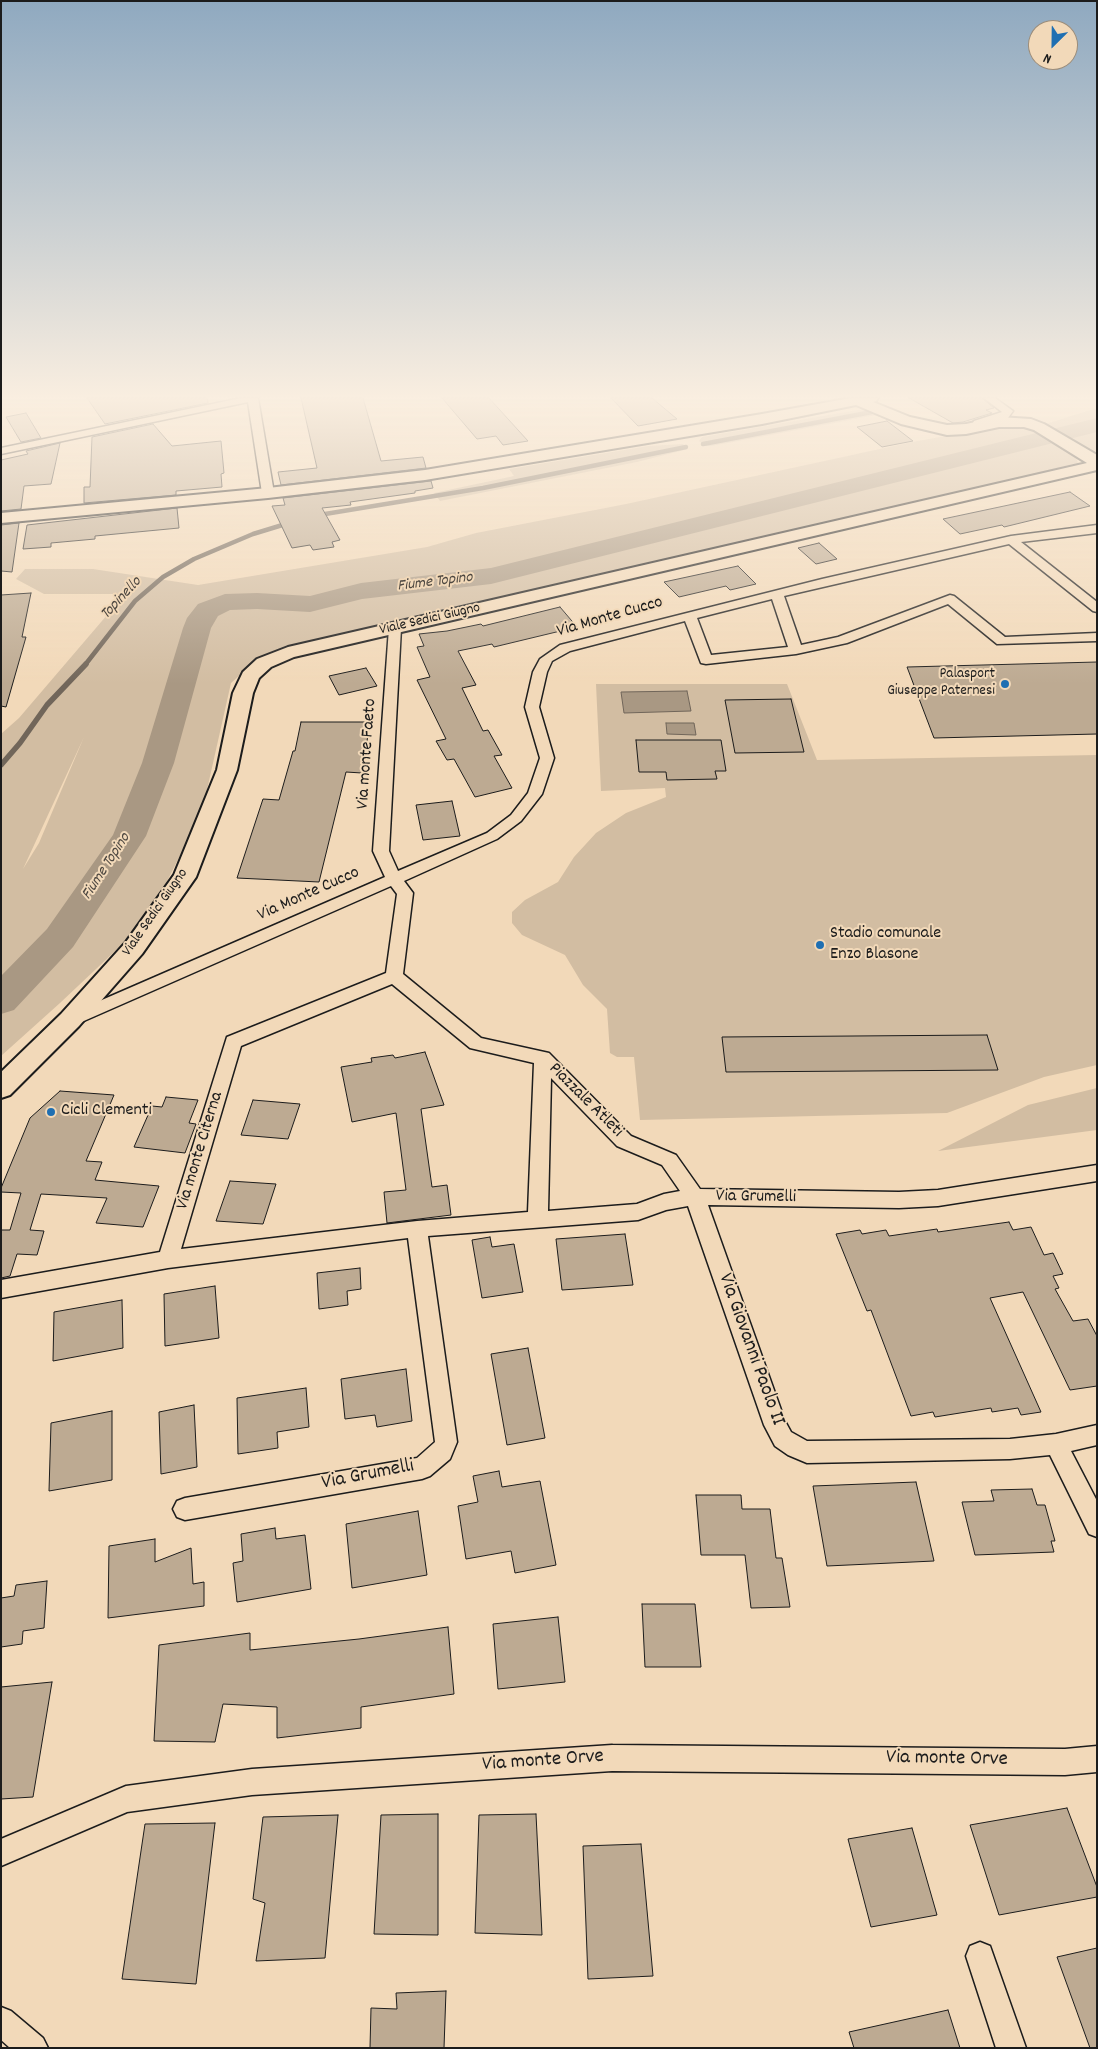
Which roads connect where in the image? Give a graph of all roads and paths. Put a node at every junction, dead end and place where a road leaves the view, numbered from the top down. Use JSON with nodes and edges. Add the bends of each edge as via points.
{"nodes":[{"id":1,"x":261,"y":494,"type":"edge"},
{"id":2,"x":970,"y":494,"type":"edge"},
{"id":3,"x":1,"y":518,"type":"edge"},
{"id":4,"x":1097,"y":529,"type":"edge"},
{"id":5,"x":1011,"y":540,"type":"junction"},
{"id":6,"x":777,"y":595,"type":"junction"},
{"id":7,"x":1097,"y":608,"type":"edge"},
{"id":8,"x":690,"y":616,"type":"junction"},
{"id":9,"x":395,"y":628,"type":"junction"},
{"id":10,"x":1097,"y":637,"type":"edge"},
{"id":11,"x":796,"y":650,"type":"junction"},
{"id":12,"x":394,"y":879,"type":"junction"},
{"id":13,"x":394,"y":976,"type":"junction"},
{"id":14,"x":70,"y":1020,"type":"junction"},
{"id":15,"x":543,"y":1058,"type":"junction"},
{"id":16,"x":1,"y":1088,"type":"edge"},
{"id":17,"x":1097,"y":1173,"type":"edge"},
{"id":18,"x":695,"y":1197,"type":"junction"},
{"id":19,"x":538,"y":1219,"type":"junction"},
{"id":20,"x":417,"y":1229,"type":"junction"},
{"id":21,"x":168,"y":1259,"type":"junction"},
{"id":22,"x":1,"y":1289,"type":"edge"},
{"id":23,"x":1097,"y":1435,"type":"edge"},
{"id":24,"x":1056,"y":1444,"type":"junction"},
{"id":25,"x":185,"y":1510,"type":"dead end"},
{"id":26,"x":1097,"y":1526,"type":"edge"},
{"id":27,"x":1097,"y":1759,"type":"edge"},
{"id":28,"x":1,"y":1853,"type":"edge"},
{"id":29,"x":980,"y":1956,"type":"dead end"},
{"id":30,"x":1,"y":2021,"type":"edge"},
{"id":31,"x":33,"y":2048,"type":"edge"},
{"id":32,"x":1011,"y":2048,"type":"edge"}],
"edges":[{"from":1,"to":3,"type":"street"},
{"from":2,"to":9,"type":"street","name":"Viale Sedici Giugno"},
{"from":4,"to":5,"type":"street","name":"Via Monte Cucco"},
{"from":5,"to":6,"type":"street","name":"Via Monte Cucco"},
{"from":5,"to":7,"type":"street"},
{"from":6,"to":8,"type":"street","name":"Via Monte Cucco"},
{"from":6,"to":11,"type":"street"},
{"from":8,"to":11,"type":"street","via":[[706,660]]},
{"from":8,"to":12,"type":"street","name":"Via Monte Cucco","via":[[565,648],[547,659],[540,672],[532,707],[547,758],[535,794],[516,818],[492,836]]},
{"from":9,"to":12,"type":"street","name":"Via monte Faeto","via":[[381,851]]},
{"from":9,"to":14,"type":"street","name":"Viale Sedici Giugno","via":[[288,653],[264,663],[250,676],[243,693],[226,770],[185,877],[134,948]]},
{"from":10,"to":11,"type":"street","via":[[1002,641],[950,599],[842,640]]},
{"from":12,"to":13,"type":"street","via":[[405,893]]},
{"from":12,"to":14,"type":"street","name":"Via Monte Cucco"},
{"from":13,"to":15,"type":"street","name":"Piazzale Atleti","via":[[476,1043]]},
{"from":13,"to":21,"type":"street","name":"Via monte Citerna","via":[[234,1042]]},
{"from":14,"to":16,"type":"street","name":"Viale Sedici Giugno"},
{"from":15,"to":18,"type":"street","name":"Piazzale Atleti","via":[[624,1141],[669,1160]]},
{"from":15,"to":19,"type":"street","name":"Piazzale Atleti"},
{"from":17,"to":18,"type":"street","name":"Via Grumelli","via":[[938,1198]]},
{"from":18,"to":19,"type":"street","name":"Via Grumelli","via":[[664,1202],[638,1212]]},
{"from":18,"to":24,"type":"street","name":"Via Giovanni Paolo II","via":[[776,1425],[783,1439],[796,1448],[807,1452],[1010,1449]]},
{"from":19,"to":20,"type":"street","name":"Via Grumelli"},
{"from":20,"to":21,"type":"street","name":"Via Grumelli"},
{"from":20,"to":25,"type":"street","name":"Via Grumelli","via":[[446,1442],[442,1452],[422,1468]]},
{"from":21,"to":22,"type":"street","name":"Via Grumelli"},
{"from":23,"to":24,"type":"street","name":"Via Giovanni Paolo II"},
{"from":24,"to":26,"type":"street"},
{"from":27,"to":28,"type":"street","name":"Via monte Orve","via":[[1065,1762],[612,1758],[252,1782],[126,1800]]},
{"from":29,"to":32,"type":"street"},
{"from":30,"to":31,"type":"street"}]}
